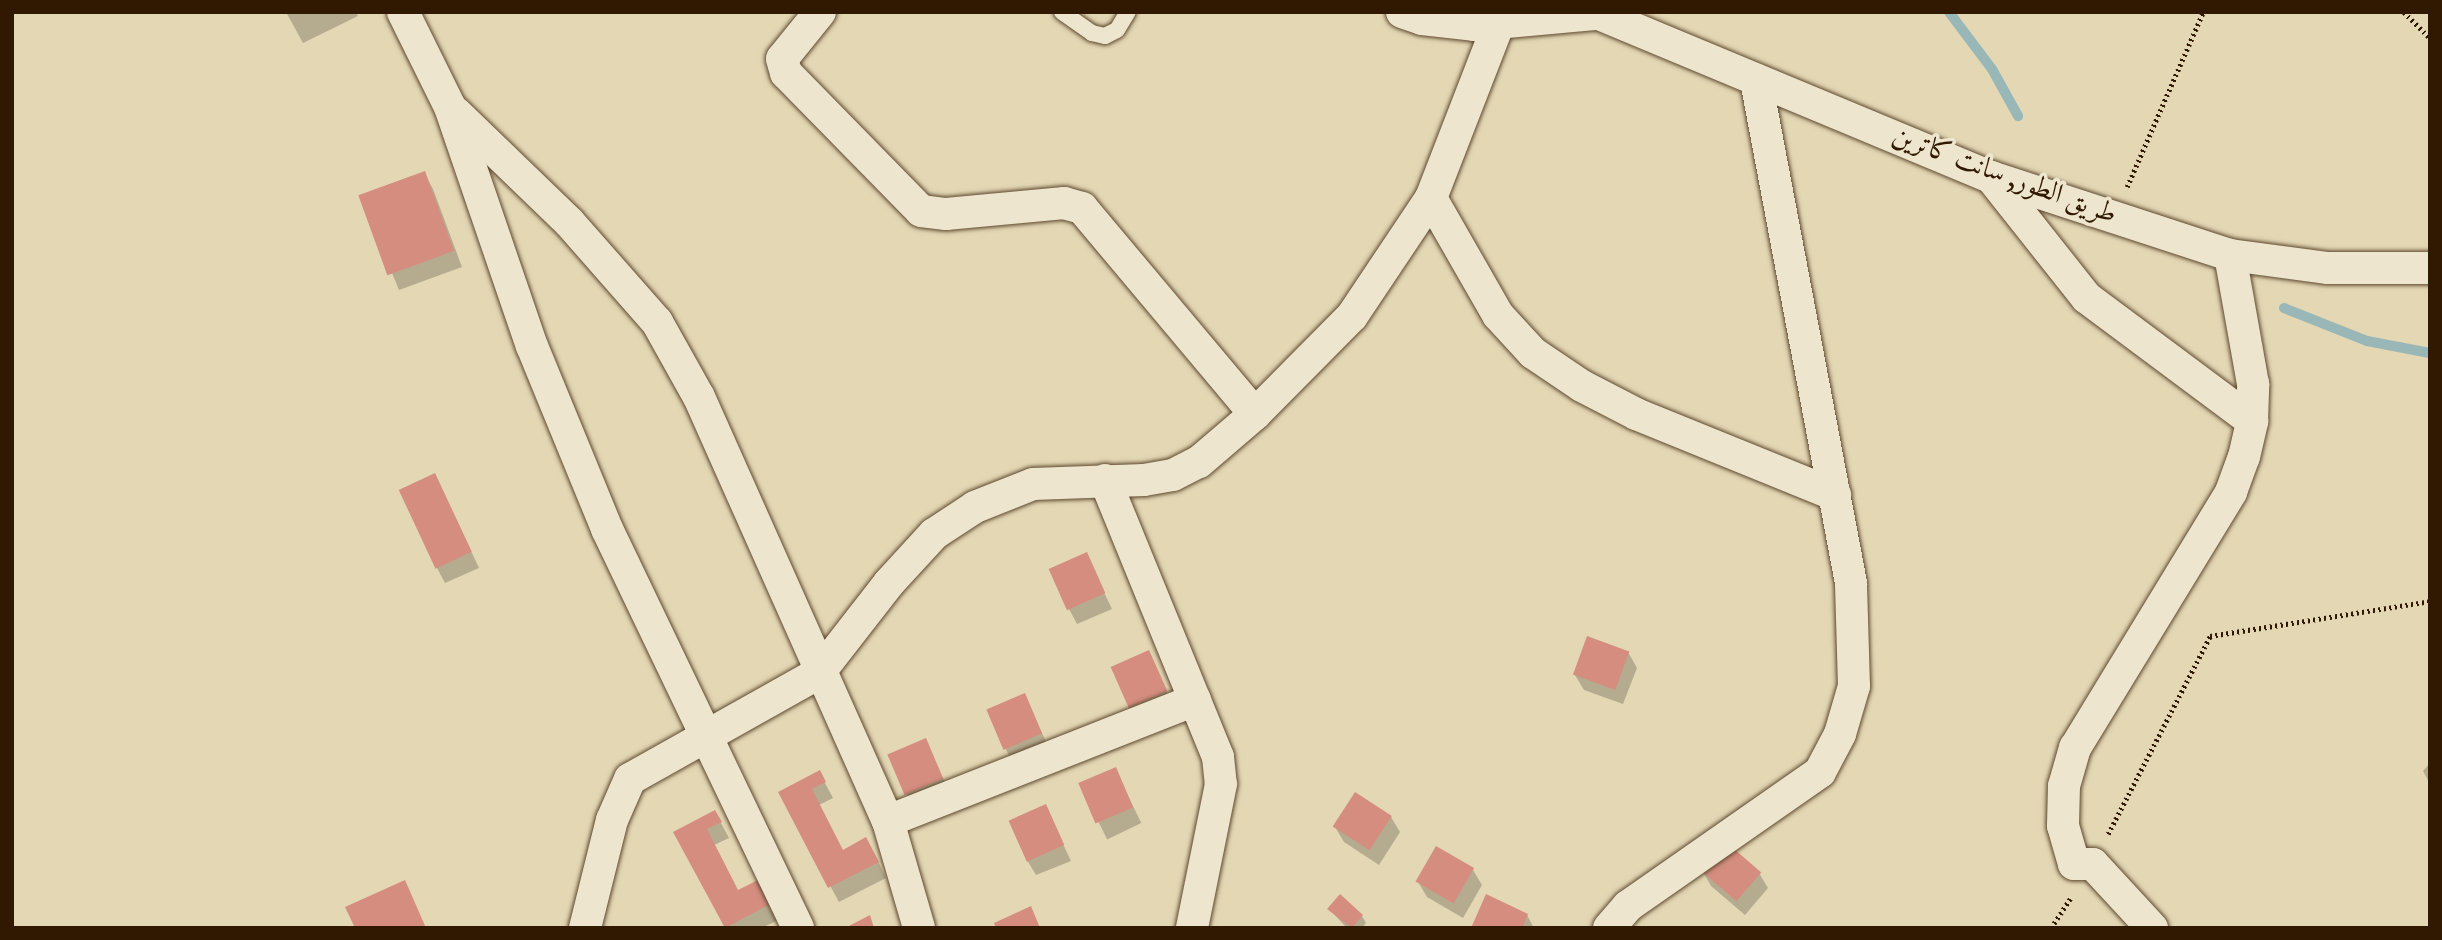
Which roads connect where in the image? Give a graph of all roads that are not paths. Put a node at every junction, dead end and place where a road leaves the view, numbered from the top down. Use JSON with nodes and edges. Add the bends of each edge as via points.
{"nodes":[{"id":1,"x":403,"y":12,"type":"edge"},
{"id":2,"x":820,"y":12,"type":"edge"},
{"id":3,"x":1062,"y":12,"type":"edge"},
{"id":4,"x":1128,"y":12,"type":"edge"},
{"id":5,"x":1402,"y":12,"type":"edge"},
{"id":6,"x":1595,"y":13,"type":"edge"},
{"id":7,"x":1458,"y":18,"type":"edge"},
{"id":8,"x":1499,"y":18,"type":"edge"},
{"id":9,"x":1756,"y":80,"type":"junction"},
{"id":10,"x":450,"y":107,"type":"junction"},
{"id":11,"x":1991,"y":177,"type":"junction"},
{"id":12,"x":1431,"y":198,"type":"junction"},
{"id":13,"x":2230,"y":255,"type":"junction"},
{"id":14,"x":2430,"y":268,"type":"edge"},
{"id":15,"x":1255,"y":414,"type":"junction"},
{"id":16,"x":2252,"y":421,"type":"junction"},
{"id":17,"x":1105,"y":480,"type":"junction"},
{"id":18,"x":1835,"y":495,"type":"junction"},
{"id":19,"x":820,"y":673,"type":"junction"},
{"id":20,"x":1195,"y":700,"type":"junction"},
{"id":21,"x":708,"y":733,"type":"junction"},
{"id":22,"x":888,"y":821,"type":"junction"},
{"id":23,"x":585,"y":928,"type":"edge"},
{"id":24,"x":798,"y":928,"type":"edge"},
{"id":25,"x":919,"y":928,"type":"edge"},
{"id":26,"x":1192,"y":928,"type":"edge"},
{"id":27,"x":1609,"y":928,"type":"edge"},
{"id":28,"x":2152,"y":928,"type":"edge"}],
"edges":[{"from":1,"to":10,"type":"street"},
{"from":2,"to":15,"type":"street","via":[[782,60],[786,73],[921,211],[946,214],[1063,203],[1082,208]]},
{"from":3,"to":4,"type":"lane","via":[[1091,33],[1105,36],[1117,30]]},
{"from":5,"to":7,"type":"street","name":"طريق الطور, سانت كاترين"},
{"from":6,"to":8,"type":"street","name":"طريق الطور, سانت كاترين"},
{"from":6,"to":9,"type":"street","name":"طريق الطور, سانت كاترين"},
{"from":7,"to":8,"type":"street","name":"طريق الطور, سانت كاترين"},
{"from":8,"to":12,"type":"street"},
{"from":9,"to":11,"type":"street","name":"طريق الطور, سانت كاترين"},
{"from":9,"to":18,"type":"street"},
{"from":10,"to":19,"type":"street","via":[[569,222],[657,322],[699,397]]},
{"from":10,"to":21,"type":"street","via":[[532,346],[570,441],[607,529]]},
{"from":11,"to":13,"type":"street","name":"طريق الطور, سانت كاترين"},
{"from":11,"to":16,"type":"street","via":[[2087,298]]},
{"from":12,"to":15,"type":"street","via":[[1352,316]]},
{"from":12,"to":18,"type":"street","via":[[1498,314],[1533,354],[1636,414]]},
{"from":13,"to":14,"type":"street","name":"طريق الطور, سانت كاترين","via":[[2328,268]]},
{"from":13,"to":16,"type":"street","via":[[2249,347]]},
{"from":15,"to":17,"type":"street","via":[[1199,463],[1173,475]]},
{"from":16,"to":28,"type":"street","via":[[2231,492],[2075,748],[2064,786],[2063,826],[2074,864],[2093,864]]},
{"from":17,"to":19,"type":"street","via":[[1033,484],[975,507],[934,534],[889,583]]},
{"from":17,"to":20,"type":"street"},
{"from":18,"to":27,"type":"street","via":[[1851,583],[1854,686],[1840,734],[1820,772],[1628,905]]},
{"from":19,"to":21,"type":"street"},
{"from":19,"to":22,"type":"street"},
{"from":20,"to":22,"type":"street"},
{"from":20,"to":26,"type":"street","via":[[1218,757],[1221,784]]},
{"from":21,"to":23,"type":"street","via":[[630,779],[612,820]]},
{"from":21,"to":24,"type":"street"},
{"from":22,"to":25,"type":"street"}]}
